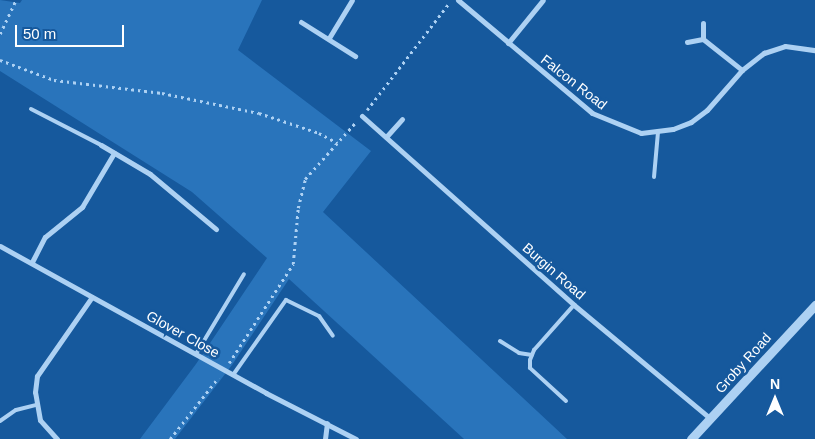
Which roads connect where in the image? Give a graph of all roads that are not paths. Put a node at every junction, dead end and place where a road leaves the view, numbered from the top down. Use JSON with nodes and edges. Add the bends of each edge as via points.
{"nodes":[{"id":1,"x":352,"y":0,"type":"edge"},
{"id":2,"x":458,"y":0,"type":"edge"},
{"id":3,"x":543,"y":0,"type":"edge"},
{"id":4,"x":301,"y":22,"type":"dead end"},
{"id":5,"x":703,"y":23,"type":"dead end"},
{"id":6,"x":328,"y":38,"type":"junction"},
{"id":7,"x":703,"y":39,"type":"junction"},
{"id":8,"x":687,"y":42,"type":"dead end"},
{"id":9,"x":508,"y":43,"type":"junction"},
{"id":10,"x":815,"y":50,"type":"edge"},
{"id":11,"x":355,"y":56,"type":"dead end"},
{"id":12,"x":742,"y":70,"type":"junction"},
{"id":13,"x":31,"y":109,"type":"dead end"},
{"id":14,"x":362,"y":116,"type":"road end"},
{"id":15,"x":402,"y":119,"type":"dead end"},
{"id":16,"x":658,"y":132,"type":"junction"},
{"id":17,"x":386,"y":137,"type":"junction"},
{"id":18,"x":101,"y":145,"type":"joint"},
{"id":19,"x":114,"y":153,"type":"junction"},
{"id":20,"x":654,"y":177,"type":"dead end"},
{"id":21,"x":216,"y":229,"type":"dead end"},
{"id":22,"x":0,"y":246,"type":"edge"},
{"id":23,"x":32,"y":262,"type":"junction"},
{"id":24,"x":244,"y":274,"type":"dead end"},
{"id":25,"x":92,"y":297,"type":"junction"},
{"id":26,"x":574,"y":304,"type":"junction"},
{"id":27,"x":814,"y":307,"type":"edge"},
{"id":28,"x":333,"y":336,"type":"dead end"},
{"id":29,"x":500,"y":341,"type":"dead end"},
{"id":30,"x":196,"y":354,"type":"junction"},
{"id":31,"x":532,"y":355,"type":"junction"},
{"id":32,"x":233,"y":374,"type":"junction"},
{"id":33,"x":566,"y":401,"type":"dead end"},
{"id":34,"x":36,"y":405,"type":"junction"},
{"id":35,"x":711,"y":419,"type":"junction"},
{"id":36,"x":0,"y":421,"type":"edge"},
{"id":37,"x":327,"y":423,"type":"junction"},
{"id":38,"x":57,"y":439,"type":"edge"},
{"id":39,"x":325,"y":439,"type":"edge"},
{"id":40,"x":356,"y":439,"type":"edge"},
{"id":41,"x":691,"y":439,"type":"edge"}],
"edges":[{"from":1,"to":6,"type":"street"},
{"from":2,"to":9,"type":"street","name":"Falcon Road"},
{"from":3,"to":9,"type":"street"},
{"from":4,"to":6,"type":"street"},
{"from":5,"to":7,"type":"street"},
{"from":6,"to":11,"type":"street"},
{"from":7,"to":8,"type":"street"},
{"from":7,"to":12,"type":"street"},
{"from":9,"to":16,"type":"street","name":"Falcon Road","via":[[592,113],[620,127],[641,133]]},
{"from":10,"to":12,"type":"street","name":"Falcon Road","via":[[785,46],[764,52]]},
{"from":12,"to":16,"type":"street","name":"Falcon Road","via":[[691,122]]},
{"from":13,"to":18,"type":"lane"},
{"from":14,"to":17,"type":"street","name":"Burgin Road"},
{"from":15,"to":17,"type":"street"},
{"from":16,"to":20,"type":"lane"},
{"from":17,"to":26,"type":"street","name":"Burgin Road"},
{"from":18,"to":19,"type":"street"},
{"from":19,"to":21,"type":"street","via":[[150,174]]},
{"from":19,"to":23,"type":"street","via":[[82,207],[46,238]]},
{"from":22,"to":23,"type":"street","name":"Glover Close"},
{"from":23,"to":25,"type":"street","name":"Glover Close"},
{"from":24,"to":30,"type":"lane"},
{"from":25,"to":30,"type":"street","name":"Glover Close"},
{"from":25,"to":34,"type":"street","via":[[67,337],[43,363],[37,376]]},
{"from":26,"to":31,"type":"lane"},
{"from":26,"to":35,"type":"street","name":"Burgin Road"},
{"from":27,"to":35,"type":"street","name":"Groby Road"},
{"from":28,"to":32,"type":"lane","via":[[319,316],[286,300]]},
{"from":29,"to":31,"type":"lane","via":[[519,353]]},
{"from":30,"to":32,"type":"street","name":"Glover Close"},
{"from":31,"to":33,"type":"lane","via":[[530,368]]},
{"from":32,"to":37,"type":"street","name":"Glover Close"},
{"from":34,"to":36,"type":"lane","via":[[16,410]]},
{"from":34,"to":38,"type":"street","via":[[40,420]]},
{"from":35,"to":41,"type":"street","name":"Groby Road"},
{"from":37,"to":39,"type":"street"},
{"from":37,"to":40,"type":"street","name":"Glover Close"}]}
